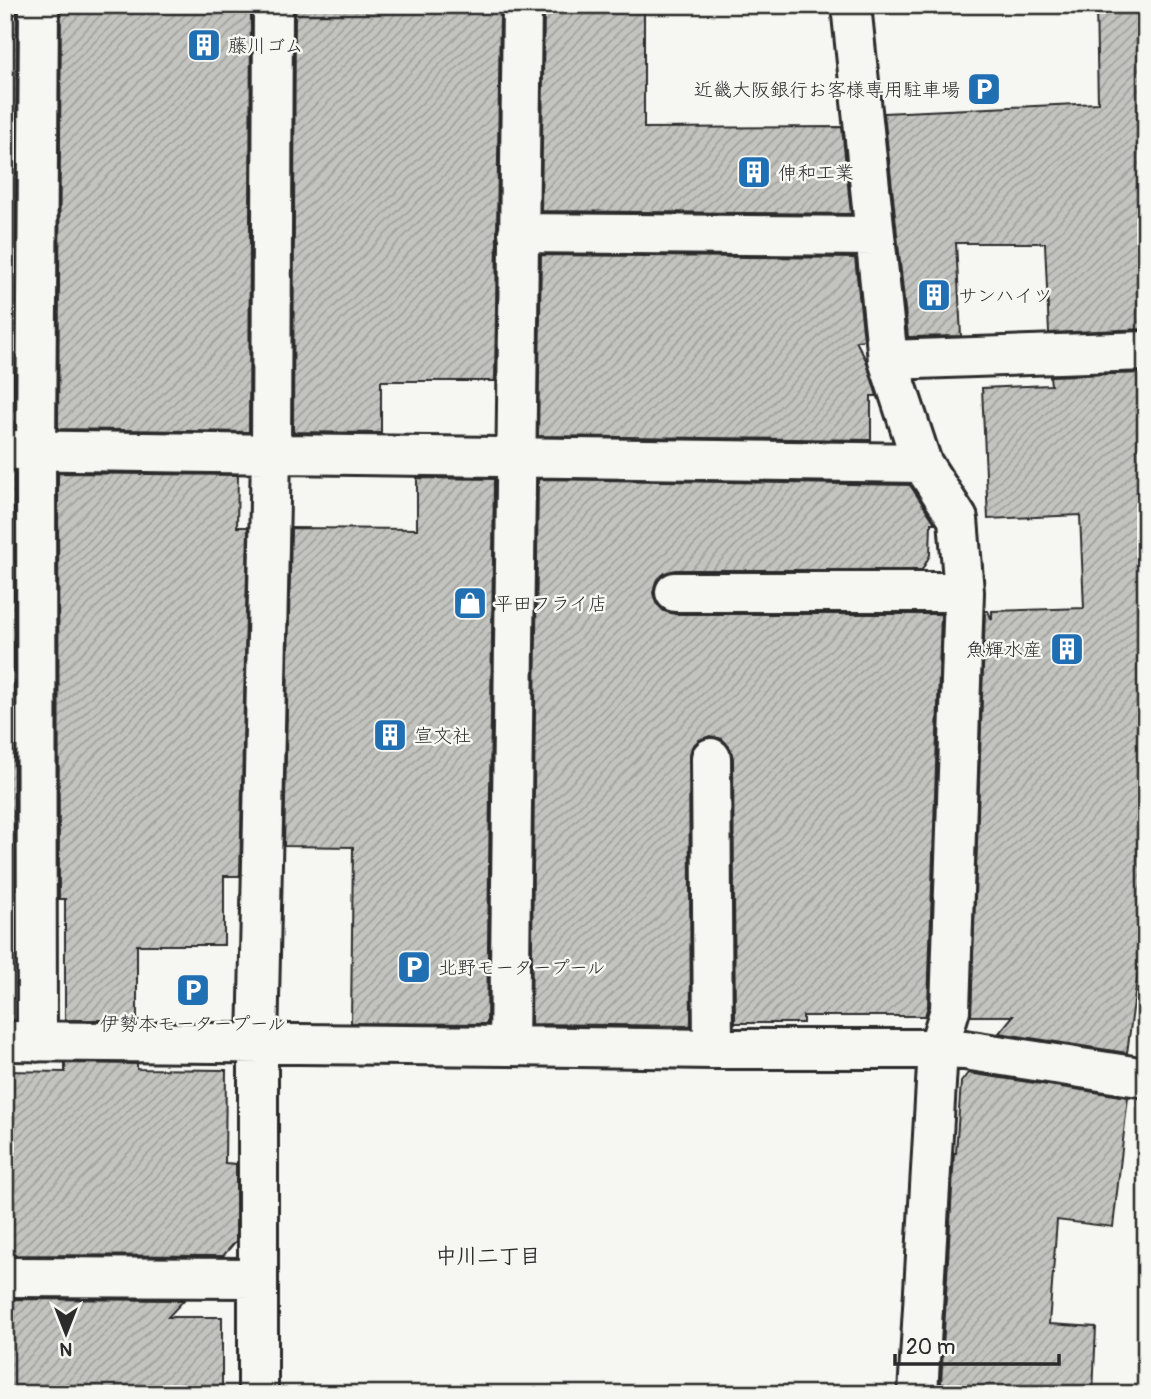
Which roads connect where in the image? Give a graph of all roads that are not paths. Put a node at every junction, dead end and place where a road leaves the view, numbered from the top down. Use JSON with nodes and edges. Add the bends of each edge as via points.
{"nodes":[{"id":1,"x":39,"y":5,"type":"edge"},
{"id":2,"x":273,"y":5,"type":"edge"},
{"id":3,"x":522,"y":5,"type":"edge"},
{"id":4,"x":851,"y":5,"type":"edge"},
{"id":5,"x":519,"y":233,"type":"junction"},
{"id":6,"x":875,"y":236,"type":"junction"},
{"id":7,"x":1146,"y":351,"type":"edge"},
{"id":8,"x":888,"y":360,"type":"junction"},
{"id":9,"x":21,"y":451,"type":"edge"},
{"id":10,"x":271,"y":455,"type":"junction"},
{"id":11,"x":516,"y":459,"type":"junction"},
{"id":12,"x":922,"y":463,"type":"junction"},
{"id":13,"x":675,"y":592,"type":"dead end"},
{"id":14,"x":964,"y":592,"type":"junction"},
{"id":15,"x":711,"y":758,"type":"dead end"},
{"id":16,"x":21,"y":1042,"type":"edge"},
{"id":17,"x":258,"y":1045,"type":"junction"},
{"id":18,"x":509,"y":1045,"type":"junction"},
{"id":19,"x":713,"y":1049,"type":"junction"},
{"id":20,"x":938,"y":1049,"type":"junction"},
{"id":21,"x":1146,"y":1078,"type":"edge"},
{"id":22,"x":5,"y":1277,"type":"edge"},
{"id":23,"x":258,"y":1278,"type":"junction"},
{"id":24,"x":258,"y":1394,"type":"edge"},
{"id":25,"x":918,"y":1394,"type":"edge"}],
"edges":[{"from":1,"to":9,"type":"street"},
{"from":2,"to":10,"type":"street"},
{"from":3,"to":5,"type":"street"},
{"from":4,"to":6,"type":"street"},
{"from":5,"to":6,"type":"street"},
{"from":5,"to":11,"type":"street"},
{"from":6,"to":8,"type":"street"},
{"from":7,"to":8,"type":"street"},
{"from":8,"to":12,"type":"street"},
{"from":9,"to":10,"type":"street"},
{"from":9,"to":16,"type":"street"},
{"from":10,"to":11,"type":"street"},
{"from":10,"to":17,"type":"street"},
{"from":11,"to":12,"type":"street"},
{"from":11,"to":18,"type":"street"},
{"from":12,"to":14,"type":"street","via":[[958,519]]},
{"from":13,"to":14,"type":"street"},
{"from":14,"to":20,"type":"street","via":[[950,1010]]},
{"from":15,"to":19,"type":"street"},
{"from":16,"to":17,"type":"street"},
{"from":17,"to":18,"type":"street"},
{"from":17,"to":23,"type":"street"},
{"from":18,"to":19,"type":"street"},
{"from":19,"to":20,"type":"street"},
{"from":20,"to":21,"type":"street"},
{"from":20,"to":25,"type":"street"},
{"from":22,"to":23,"type":"street"},
{"from":23,"to":24,"type":"street"}]}
